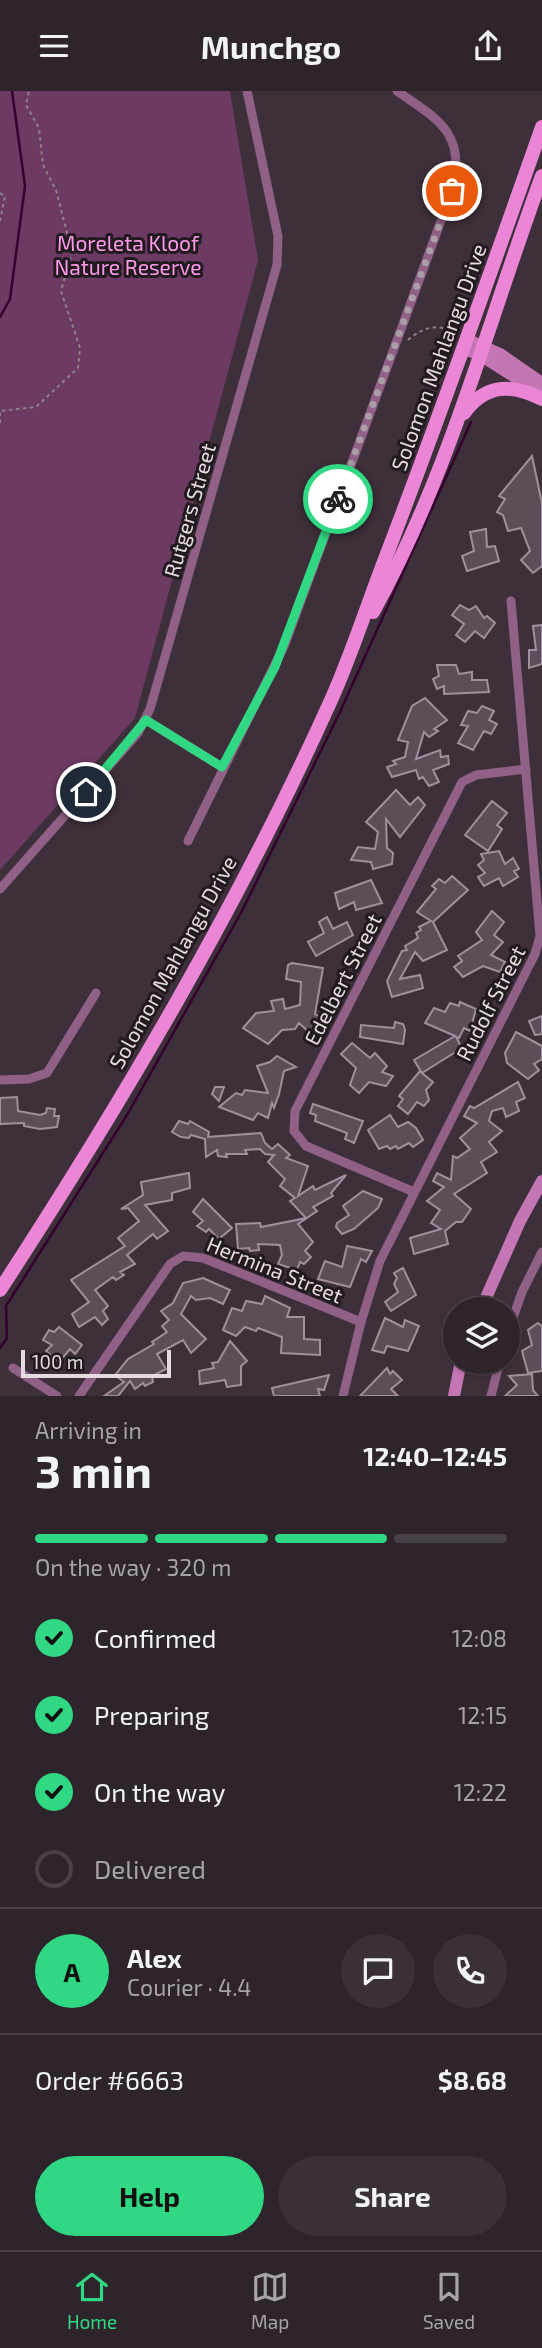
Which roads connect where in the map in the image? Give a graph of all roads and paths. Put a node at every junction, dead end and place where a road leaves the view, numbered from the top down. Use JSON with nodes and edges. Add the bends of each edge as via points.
{"nodes":[{"id":1,"x":29,"y":91,"type":"edge"},
{"id":2,"x":247,"y":91,"type":"edge"},
{"id":3,"x":397,"y":91,"type":"edge"},
{"id":4,"x":542,"y":127,"type":"edge"},
{"id":5,"x":542,"y":176,"type":"edge"},
{"id":6,"x":0,"y":193,"type":"edge"},
{"id":7,"x":0,"y":221,"type":"edge"},
{"id":8,"x":467,"y":342,"type":"junction"},
{"id":9,"x":404,"y":343,"type":"dead end"},
{"id":10,"x":481,"y":350,"type":"junction"},
{"id":11,"x":542,"y":383,"type":"edge"},
{"id":12,"x":542,"y":397,"type":"edge"},
{"id":13,"x":0,"y":423,"type":"edge"},
{"id":14,"x":456,"y":425,"type":"junction"},
{"id":15,"x":511,"y":601,"type":"dead end"},
{"id":16,"x":357,"y":641,"type":"junction"},
{"id":17,"x":146,"y":720,"type":"junction"},
{"id":18,"x":222,"y":767,"type":"junction"},
{"id":19,"x":526,"y":769,"type":"junction"},
{"id":20,"x":188,"y":841,"type":"dead end"},
{"id":21,"x":0,"y":889,"type":"edge"},
{"id":22,"x":96,"y":993,"type":"dead end"},
{"id":23,"x":0,"y":1080,"type":"edge"},
{"id":24,"x":542,"y":1181,"type":"edge"},
{"id":25,"x":414,"y":1192,"type":"junction"},
{"id":26,"x":542,"y":1252,"type":"edge"},
{"id":27,"x":0,"y":1290,"type":"edge"},
{"id":28,"x":486,"y":1297,"type":"edge"},
{"id":29,"x":520,"y":1298,"type":"edge"},
{"id":30,"x":361,"y":1322,"type":"junction"},
{"id":31,"x":13,"y":1368,"type":"dead end"},
{"id":32,"x":458,"y":1374,"type":"edge"},
{"id":33,"x":497,"y":1374,"type":"edge"},
{"id":34,"x":58,"y":1396,"type":"edge"},
{"id":35,"x":79,"y":1396,"type":"edge"},
{"id":36,"x":343,"y":1396,"type":"edge"},
{"id":37,"x":454,"y":1396,"type":"edge"},
{"id":38,"x":491,"y":1396,"type":"edge"}],
"edges":[{"from":1,"to":13,"type":"path","via":[[26,105],[39,128],[43,165],[57,190],[72,252],[61,291],[80,348],[78,368],[36,407],[0,411]]},
{"from":2,"to":17,"type":"street","name":"Rutgers Street","via":[[278,236],[277,265]]},
{"from":3,"to":18,"type":"street","via":[[433,116],[450,136],[457,155],[454,184],[285,644]]},
{"from":4,"to":8,"type":"main road","name":"Solomon Mahlangu Drive"},
{"from":5,"to":10,"type":"main road","name":"Solomon Mahlangu Drive"},
{"from":6,"to":7,"type":"path","via":[[5,196]]},
{"from":8,"to":9,"type":"path","via":[[440,326],[423,328]]},
{"from":8,"to":10,"type":"main road"},
{"from":8,"to":16,"type":"main road","name":"Solomon Mahlangu Drive"},
{"from":10,"to":11,"type":"main road"},
{"from":10,"to":12,"type":"main road"},
{"from":10,"to":14,"type":"main road","name":"Solomon Mahlangu Drive"},
{"from":12,"to":14,"type":"main road","via":[[512,387],[498,388],[476,398]]},
{"from":14,"to":16,"type":"main road","name":"Solomon Mahlangu Drive","via":[[388,584]]},
{"from":15,"to":19,"type":"street","name":"Rudolf Street"},
{"from":16,"to":27,"type":"main road","name":"Solomon Mahlangu Drive","via":[[294,778],[179,999]]},
{"from":17,"to":18,"type":"street"},
{"from":17,"to":21,"type":"street","name":"Rutgers Street"},
{"from":18,"to":20,"type":"street"},
{"from":19,"to":25,"type":"street","name":"Rudolf Street","via":[[541,925],[538,946]]},
{"from":19,"to":25,"type":"street","name":"Edelbert Street","via":[[477,775],[462,782],[295,1111],[294,1131],[306,1146]]},
{"from":22,"to":23,"type":"street","via":[[47,1073]]},
{"from":24,"to":28,"type":"main road"},
{"from":25,"to":30,"type":"street","name":"Rudolf Street","via":[[380,1261]]},
{"from":26,"to":29,"type":"street"},
{"from":30,"to":35,"type":"street","name":"Hermina Street","via":[[203,1258],[183,1256],[170,1264]]},
{"from":30,"to":36,"type":"street","name":"Rudolf Street"},
{"from":31,"to":34,"type":"street"},
{"from":32,"to":37,"type":"main road"},
{"from":33,"to":38,"type":"street"}]}
